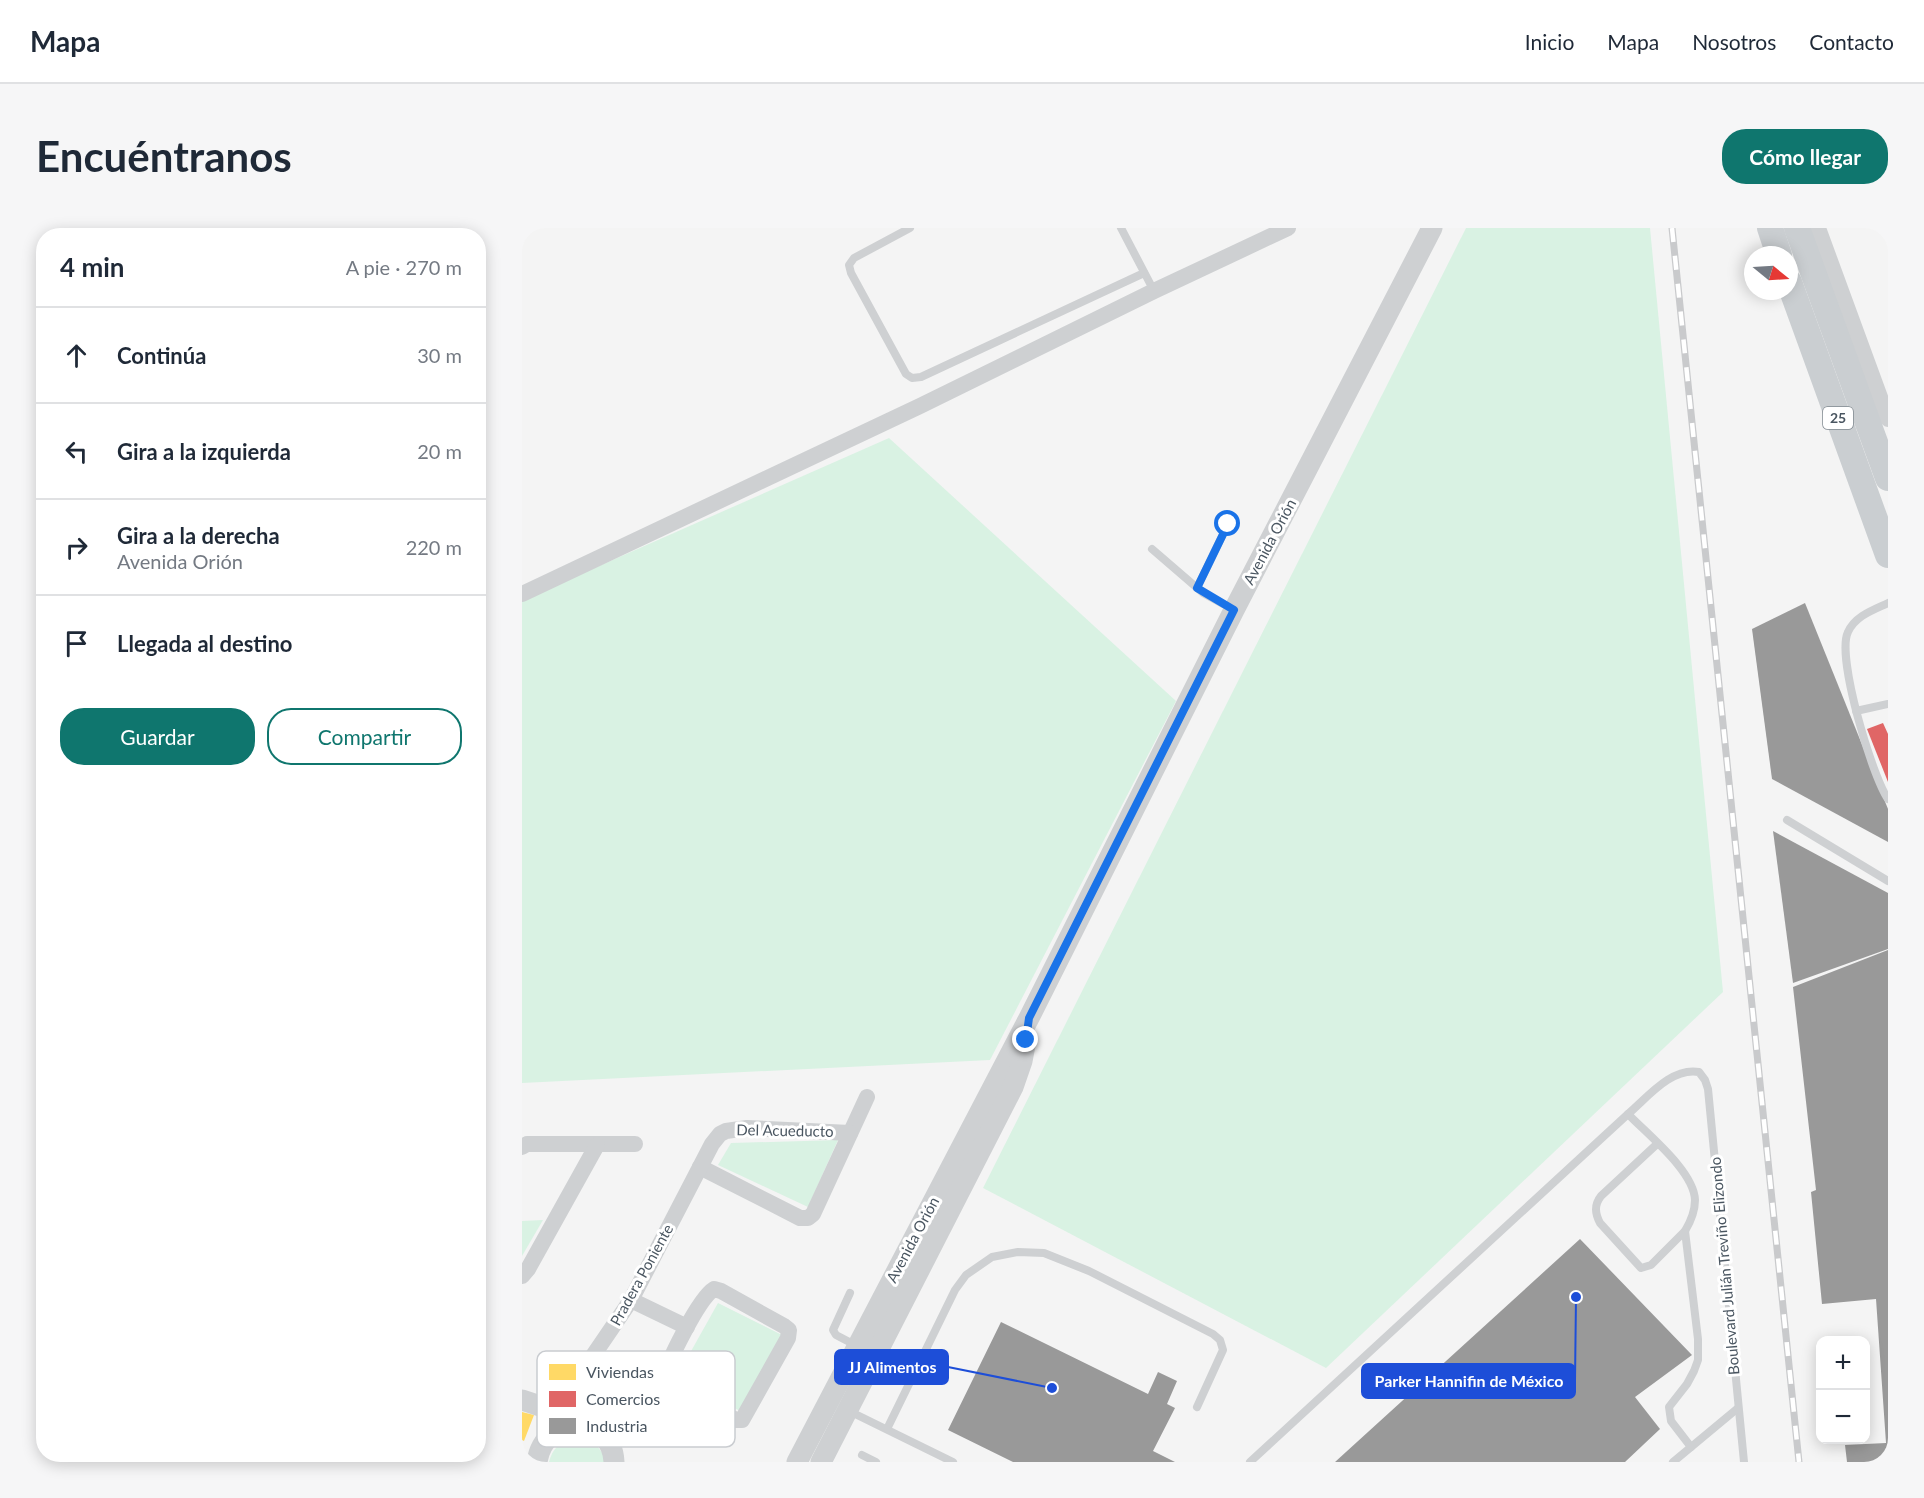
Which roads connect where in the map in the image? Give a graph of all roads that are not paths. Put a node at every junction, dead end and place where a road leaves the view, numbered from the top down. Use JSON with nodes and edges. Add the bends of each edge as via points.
{"nodes":[{"id":1,"x":910,"y":228,"type":"edge"},
{"id":2,"x":1121,"y":228,"type":"edge"},
{"id":3,"x":1288,"y":228,"type":"edge"},
{"id":4,"x":1432,"y":228,"type":"edge"},
{"id":5,"x":1770,"y":228,"type":"edge"},
{"id":6,"x":1797,"y":228,"type":"edge"},
{"id":7,"x":1818,"y":228,"type":"edge"},
{"id":8,"x":1776,"y":246,"type":"edge"},
{"id":9,"x":1144,"y":273,"type":"junction"},
{"id":10,"x":1154,"y":291,"type":"junction"},
{"id":11,"x":1796,"y":300,"type":"edge"},
{"id":12,"x":1888,"y":419,"type":"edge"},
{"id":13,"x":1888,"y":478,"type":"edge"},
{"id":14,"x":1228,"y":524,"type":"dead end"},
{"id":15,"x":1152,"y":549,"type":"dead end"},
{"id":16,"x":1888,"y":555,"type":"edge"},
{"id":17,"x":1197,"y":588,"type":"junction"},
{"id":18,"x":522,"y":594,"type":"edge"},
{"id":19,"x":1888,"y":603,"type":"edge"},
{"id":20,"x":1234,"y":610,"type":"junction"},
{"id":21,"x":1888,"y":704,"type":"edge"},
{"id":22,"x":1856,"y":711,"type":"junction"},
{"id":23,"x":1888,"y":799,"type":"edge"},
{"id":24,"x":1787,"y":820,"type":"dead end"},
{"id":25,"x":1888,"y":881,"type":"edge"},
{"id":26,"x":1029,"y":1018,"type":"junction"},
{"id":27,"x":867,"y":1096,"type":"dead end"},
{"id":28,"x":1628,"y":1114,"type":"junction"},
{"id":29,"x":850,"y":1133,"type":"junction"},
{"id":30,"x":720,"y":1134,"type":"joint"},
{"id":31,"x":635,"y":1144,"type":"dead end"},
{"id":32,"x":1657,"y":1144,"type":"junction"},
{"id":33,"x":597,"y":1145,"type":"junction"},
{"id":34,"x":522,"y":1147,"type":"edge"},
{"id":35,"x":700,"y":1167,"type":"junction"},
{"id":36,"x":1685,"y":1231,"type":"junction"},
{"id":37,"x":522,"y":1276,"type":"edge"},
{"id":38,"x":850,"y":1293,"type":"dead end"},
{"id":39,"x":631,"y":1300,"type":"junction"},
{"id":40,"x":687,"y":1328,"type":"junction"},
{"id":41,"x":857,"y":1347,"type":"junction"},
{"id":42,"x":596,"y":1351,"type":"edge"},
{"id":43,"x":676,"y":1351,"type":"edge"},
{"id":44,"x":522,"y":1400,"type":"edge"},
{"id":45,"x":537,"y":1406,"type":"edge"},
{"id":46,"x":1197,"y":1407,"type":"dead end"},
{"id":47,"x":1738,"y":1408,"type":"junction"},
{"id":48,"x":849,"y":1411,"type":"junction"},
{"id":49,"x":735,"y":1420,"type":"edge"},
{"id":50,"x":887,"y":1429,"type":"junction"},
{"id":51,"x":541,"y":1447,"type":"edge"},
{"id":52,"x":610,"y":1447,"type":"edge"},
{"id":53,"x":1690,"y":1447,"type":"junction"},
{"id":54,"x":522,"y":1454,"type":"edge"},
{"id":55,"x":862,"y":1455,"type":"dead end"},
{"id":56,"x":536,"y":1462,"type":"edge"},
{"id":57,"x":614,"y":1462,"type":"edge"},
{"id":58,"x":797,"y":1462,"type":"edge"},
{"id":59,"x":821,"y":1462,"type":"edge"},
{"id":60,"x":876,"y":1462,"type":"edge"},
{"id":61,"x":952,"y":1462,"type":"edge"},
{"id":62,"x":1250,"y":1462,"type":"edge"},
{"id":63,"x":1673,"y":1462,"type":"edge"},
{"id":64,"x":1744,"y":1462,"type":"edge"}],
"edges":[{"from":1,"to":9,"type":"lane","via":[[854,258],[849,265],[906,374],[912,378]]},
{"from":2,"to":9,"type":"lane"},
{"from":3,"to":10,"type":"street"},
{"from":4,"to":20,"type":"street","name":"Avenida Orión"},
{"from":5,"to":8,"type":"main road"},
{"from":6,"to":13,"type":"main road","number":"25","via":[[1879,443]]},
{"from":7,"to":12,"type":"street"},
{"from":9,"to":10,"type":"lane"},
{"from":10,"to":18,"type":"street"},
{"from":11,"to":16,"type":"main road","number":"25"},
{"from":14,"to":17,"type":"lane"},
{"from":15,"to":17,"type":"lane"},
{"from":17,"to":20,"type":"lane"},
{"from":19,"to":22,"type":"lane","via":[[1852,623],[1846,635],[1845,651]]},
{"from":20,"to":26,"type":"street","name":"Avenida Orión"},
{"from":21,"to":22,"type":"lane"},
{"from":22,"to":23,"type":"lane"},
{"from":24,"to":25,"type":"lane"},
{"from":26,"to":41,"type":"street","name":"Avenida Orión"},
{"from":26,"to":48,"type":"street","name":"Avenida Orión","via":[[1013,1087]]},
{"from":27,"to":29,"type":"street"},
{"from":28,"to":32,"type":"lane"},
{"from":28,"to":47,"type":"lane","name":"Boulevard Julián Treviño Elizondo","via":[[1677,1073],[1699,1072],[1705,1080]]},
{"from":28,"to":62,"type":"lane"},
{"from":29,"to":30,"type":"street","name":"Del Acueducto","via":[[747,1128]]},
{"from":29,"to":35,"type":"street","via":[[813,1214],[807,1218],[800,1218]]},
{"from":30,"to":35,"type":"street","name":"Pradera Poniente"},
{"from":31,"to":33,"type":"street"},
{"from":32,"to":36,"type":"lane","via":[[1692,1188],[1694,1216]]},
{"from":32,"to":36,"type":"lane","via":[[1601,1196],[1596,1214],[1641,1268],[1651,1265]]},
{"from":33,"to":34,"type":"street"},
{"from":33,"to":37,"type":"street"},
{"from":35,"to":39,"type":"street","name":"Pradera Poniente"},
{"from":36,"to":53,"type":"lane","via":[[1698,1360],[1670,1407],[1670,1414]]},
{"from":38,"to":41,"type":"lane","via":[[833,1330]]},
{"from":39,"to":40,"type":"street"},
{"from":39,"to":42,"type":"street","name":"Pradera Poniente"},
{"from":40,"to":43,"type":"street"},
{"from":40,"to":49,"type":"street","via":[[714,1289],[788,1328],[788,1338],[742,1420]]},
{"from":41,"to":58,"type":"street","name":"Avenida Orión"},
{"from":44,"to":45,"type":"street"},
{"from":46,"to":50,"type":"lane","via":[[1223,1350],[1220,1340],[1089,1271],[1044,1253],[1018,1252],[992,1257],[966,1275]]},
{"from":47,"to":53,"type":"lane"},
{"from":47,"to":64,"type":"lane","name":"Boulevard Julián Treviño Elizondo"},
{"from":48,"to":50,"type":"lane"},
{"from":48,"to":59,"type":"street","name":"Avenida Orión"},
{"from":50,"to":61,"type":"lane"},
{"from":51,"to":56,"type":"street"},
{"from":52,"to":57,"type":"street"},
{"from":53,"to":63,"type":"lane"},
{"from":54,"to":56,"type":"street"},
{"from":55,"to":60,"type":"lane"}]}
